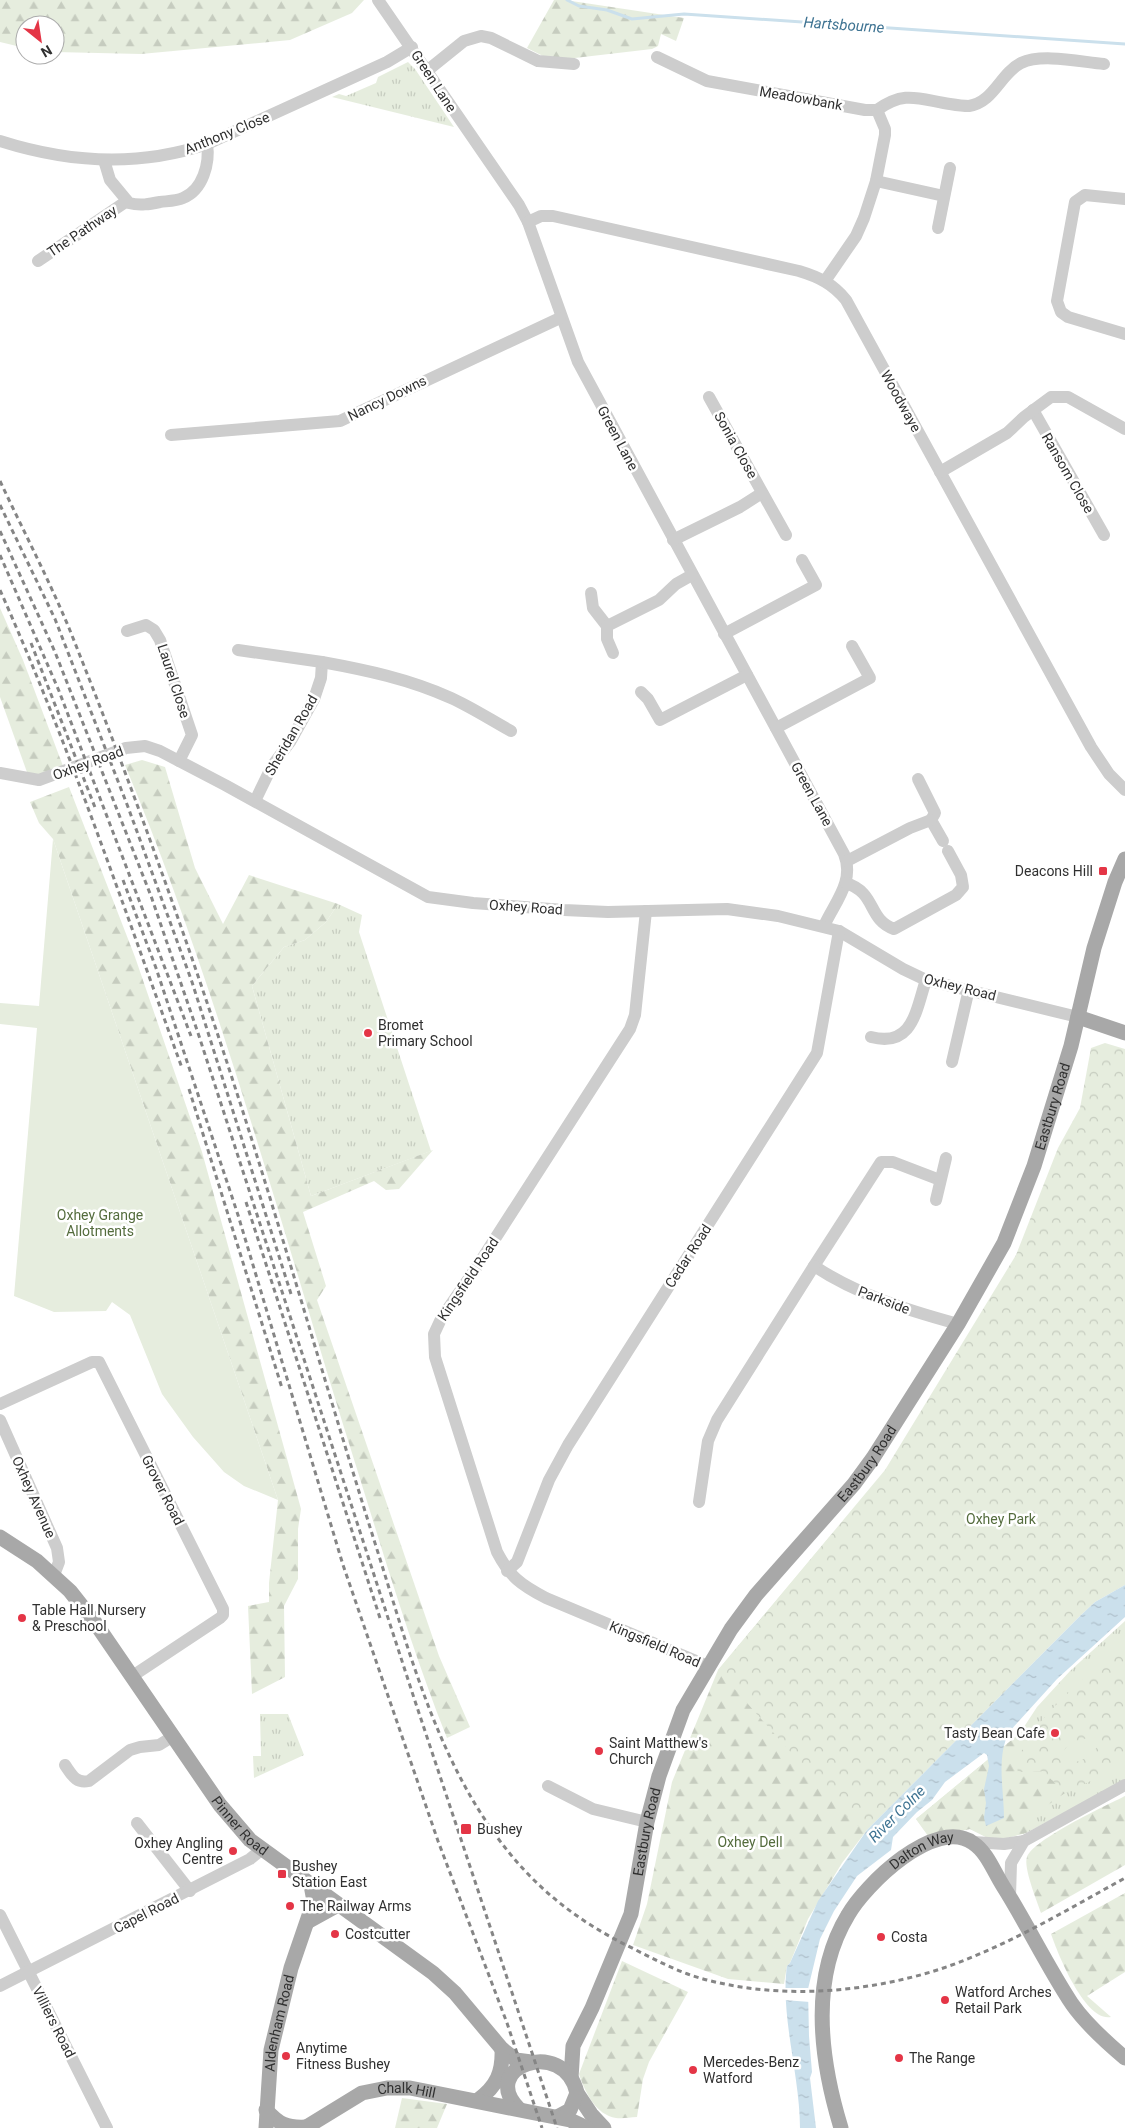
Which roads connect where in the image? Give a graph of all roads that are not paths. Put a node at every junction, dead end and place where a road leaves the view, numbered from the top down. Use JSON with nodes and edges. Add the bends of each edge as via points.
{"nodes":[{"id":1,"x":378,"y":0,"type":"edge"},
{"id":2,"x":412,"y":47,"type":"junction"},
{"id":3,"x":657,"y":57,"type":"dead end"},
{"id":4,"x":574,"y":64,"type":"dead end"},
{"id":5,"x":1104,"y":64,"type":"dead end"},
{"id":6,"x":428,"y":70,"type":"junction"},
{"id":7,"x":877,"y":110,"type":"junction"},
{"id":8,"x":0,"y":141,"type":"edge"},
{"id":9,"x":208,"y":144,"type":"junction"},
{"id":10,"x":104,"y":160,"type":"junction"},
{"id":11,"x":950,"y":168,"type":"dead end"},
{"id":12,"x":876,"y":181,"type":"junction"},
{"id":13,"x":944,"y":196,"type":"junction"},
{"id":14,"x":1125,"y":199,"type":"edge"},
{"id":15,"x":126,"y":200,"type":"junction"},
{"id":16,"x":528,"y":222,"type":"junction"},
{"id":17,"x":938,"y":228,"type":"dead end"},
{"id":18,"x":38,"y":260,"type":"dead end"},
{"id":19,"x":825,"y":281,"type":"junction"},
{"id":20,"x":560,"y":318,"type":"junction"},
{"id":21,"x":1125,"y":334,"type":"edge"},
{"id":22,"x":709,"y":397,"type":"dead end"},
{"id":23,"x":1033,"y":410,"type":"junction"},
{"id":24,"x":1125,"y":429,"type":"edge"},
{"id":25,"x":171,"y":435,"type":"dead end"},
{"id":26,"x":940,"y":472,"type":"junction"},
{"id":27,"x":762,"y":493,"type":"junction"},
{"id":28,"x":1104,"y":535,"type":"dead end"},
{"id":29,"x":786,"y":536,"type":"dead end"},
{"id":30,"x":673,"y":540,"type":"junction"},
{"id":31,"x":802,"y":560,"type":"dead end"},
{"id":32,"x":692,"y":575,"type":"junction"},
{"id":33,"x":591,"y":593,"type":"dead end"},
{"id":34,"x":607,"y":626,"type":"junction"},
{"id":35,"x":127,"y":631,"type":"dead end"},
{"id":36,"x":724,"y":634,"type":"junction"},
{"id":37,"x":852,"y":646,"type":"dead end"},
{"id":38,"x":238,"y":650,"type":"dead end"},
{"id":39,"x":613,"y":653,"type":"dead end"},
{"id":40,"x":322,"y":662,"type":"junction"},
{"id":41,"x":747,"y":675,"type":"junction"},
{"id":42,"x":641,"y":692,"type":"dead end"},
{"id":43,"x":776,"y":728,"type":"junction"},
{"id":44,"x":510,"y":732,"type":"dead end"},
{"id":45,"x":179,"y":760,"type":"junction"},
{"id":46,"x":0,"y":774,"type":"edge"},
{"id":47,"x":918,"y":778,"type":"dead end"},
{"id":48,"x":1125,"y":790,"type":"edge"},
{"id":49,"x":255,"y":801,"type":"junction"},
{"id":50,"x":931,"y":820,"type":"junction"},
{"id":51,"x":1125,"y":859,"type":"edge"},
{"id":52,"x":847,"y":862,"type":"junction"},
{"id":53,"x":846,"y":883,"type":"junction"},
{"id":54,"x":646,"y":912,"type":"junction"},
{"id":55,"x":824,"y":926,"type":"junction"},
{"id":56,"x":839,"y":931,"type":"junction"},
{"id":57,"x":926,"y":980,"type":"junction"},
{"id":58,"x":969,"y":990,"type":"junction"},
{"id":59,"x":1078,"y":1017,"type":"junction"},
{"id":60,"x":1125,"y":1033,"type":"edge"},
{"id":61,"x":871,"y":1037,"type":"dead end"},
{"id":62,"x":952,"y":1062,"type":"dead end"},
{"id":63,"x":946,"y":1158,"type":"dead end"},
{"id":64,"x":940,"y":1180,"type":"junction"},
{"id":65,"x":936,"y":1200,"type":"dead end"},
{"id":66,"x":814,"y":1266,"type":"junction"},
{"id":67,"x":958,"y":1324,"type":"junction"},
{"id":68,"x":0,"y":1404,"type":"edge"},
{"id":69,"x":0,"y":1420,"type":"edge"},
{"id":70,"x":699,"y":1502,"type":"dead end"},
{"id":71,"x":0,"y":1537,"type":"edge"},
{"id":72,"x":507,"y":1571,"type":"junction"},
{"id":73,"x":54,"y":1575,"type":"junction"},
{"id":74,"x":708,"y":1666,"type":"junction"},
{"id":75,"x":131,"y":1677,"type":"junction"},
{"id":76,"x":172,"y":1737,"type":"junction"},
{"id":77,"x":65,"y":1765,"type":"dead end"},
{"id":78,"x":1125,"y":1785,"type":"edge"},
{"id":79,"x":548,"y":1786,"type":"dead end"},
{"id":80,"x":647,"y":1822,"type":"junction"},
{"id":81,"x":138,"y":1823,"type":"dead end"},
{"id":82,"x":973,"y":1842,"type":"junction"},
{"id":83,"x":1024,"y":1842,"type":"junction"},
{"id":84,"x":261,"y":1850,"type":"junction"},
{"id":85,"x":310,"y":1886,"type":"junction"},
{"id":86,"x":190,"y":1891,"type":"junction"},
{"id":87,"x":1010,"y":1896,"type":"junction"},
{"id":88,"x":338,"y":1905,"type":"junction"},
{"id":89,"x":0,"y":1915,"type":"edge"},
{"id":90,"x":309,"y":1920,"type":"junction"},
{"id":91,"x":28,"y":1972,"type":"junction"},
{"id":92,"x":0,"y":1986,"type":"edge"},
{"id":93,"x":574,"y":2046,"type":"junction"},
{"id":94,"x":502,"y":2049,"type":"junction"},
{"id":95,"x":1125,"y":2058,"type":"edge"},
{"id":96,"x":538,"y":2062,"type":"junction"},
{"id":97,"x":571,"y":2078,"type":"junction"},
{"id":98,"x":577,"y":2093,"type":"junction"},
{"id":99,"x":478,"y":2100,"type":"junction"},
{"id":100,"x":519,"y":2109,"type":"junction"},
{"id":101,"x":266,"y":2110,"type":"junction"},
{"id":102,"x":557,"y":2117,"type":"junction"},
{"id":103,"x":305,"y":2127,"type":"edge"},
{"id":104,"x":107,"y":2128,"type":"edge"},
{"id":105,"x":266,"y":2128,"type":"edge"},
{"id":106,"x":587,"y":2128,"type":"edge"},
{"id":107,"x":604,"y":2128,"type":"edge"},
{"id":108,"x":841,"y":2128,"type":"edge"}],
"edges":[{"from":1,"to":2,"type":"street","name":"Green Lane"},
{"from":2,"to":6,"type":"street","name":"Green Lane"},
{"from":2,"to":9,"type":"street","name":"Anthony Close","via":[[387,62]]},
{"from":3,"to":7,"type":"street","name":"Meadowbank","via":[[707,81]]},
{"from":4,"to":6,"type":"street","via":[[538,61],[481,36],[464,41]]},
{"from":5,"to":7,"type":"street","via":[[1038,58],[1010,71],[990,96],[980,103],[968,106],[904,96]]},
{"from":6,"to":16,"type":"street","name":"Green Lane"},
{"from":7,"to":12,"type":"street","via":[[886,135]]},
{"from":8,"to":10,"type":"street","name":"Anthony Close","via":[[49,154]]},
{"from":9,"to":10,"type":"street","name":"Anthony Close","via":[[161,157]]},
{"from":9,"to":15,"type":"street","via":[[207,164],[198,186],[189,195],[145,204]]},
{"from":10,"to":15,"type":"street","via":[[110,180]]},
{"from":11,"to":13,"type":"street"},
{"from":12,"to":13,"type":"street"},
{"from":12,"to":19,"type":"street","via":[[856,236]]},
{"from":13,"to":17,"type":"street"},
{"from":14,"to":21,"type":"street","via":[[1089,195],[1076,200],[1057,301],[1061,312],[1068,317]]},
{"from":15,"to":18,"type":"street","name":"The Pathway"},
{"from":16,"to":19,"type":"street","name":"Woodwaye","via":[[541,216],[553,216],[799,271]]},
{"from":16,"to":20,"type":"street","name":"Green Lane"},
{"from":19,"to":26,"type":"street","name":"Woodwaye","via":[[846,300]]},
{"from":20,"to":25,"type":"street","name":"Nancy Downs","via":[[340,421]]},
{"from":20,"to":30,"type":"street","name":"Green Lane","via":[[578,362]]},
{"from":22,"to":27,"type":"street","name":"Sonia Close"},
{"from":23,"to":24,"type":"street","via":[[1051,397],[1068,397]]},
{"from":23,"to":26,"type":"street","via":[[1007,433]]},
{"from":23,"to":28,"type":"street","name":"Ransom Close"},
{"from":26,"to":48,"type":"street","name":"Woodwaye","via":[[1091,748]]},
{"from":27,"to":29,"type":"street","name":"Sonia Close"},
{"from":27,"to":30,"type":"street","name":"Sonia Close"},
{"from":30,"to":32,"type":"street","name":"Green Lane"},
{"from":31,"to":36,"type":"street","via":[[816,585]]},
{"from":32,"to":34,"type":"street","via":[[659,600]]},
{"from":32,"to":36,"type":"street","name":"Green Lane"},
{"from":33,"to":34,"type":"street","via":[[594,612]]},
{"from":34,"to":39,"type":"street","via":[[606,639]]},
{"from":35,"to":45,"type":"street","name":"Laurel Close","via":[[146,625],[160,640],[192,735]]},
{"from":36,"to":41,"type":"street","name":"Green Lane"},
{"from":37,"to":43,"type":"street","via":[[870,678]]},
{"from":38,"to":40,"type":"street"},
{"from":40,"to":44,"type":"street","via":[[373,671],[427,688],[452,698]]},
{"from":40,"to":49,"type":"street","name":"Sheridan Road","via":[[322,678],[314,699],[290,742],[272,766]]},
{"from":41,"to":42,"type":"street","via":[[660,720]]},
{"from":41,"to":43,"type":"street","name":"Green Lane"},
{"from":43,"to":52,"type":"street","name":"Green Lane"},
{"from":45,"to":46,"type":"street","name":"Oxhey Road","via":[[145,746],[126,748],[46,779],[32,781]]},
{"from":45,"to":49,"type":"street","name":"Oxhey Road"},
{"from":47,"to":50,"type":"street","via":[[934,810]]},
{"from":49,"to":54,"type":"street","name":"Oxhey Road","via":[[428,897],[528,907]]},
{"from":50,"to":52,"type":"street"},
{"from":50,"to":53,"type":"street","via":[[961,875],[963,887],[956,895],[894,929],[879,920],[862,890]]},
{"from":51,"to":59,"type":"main road","name":"Eastbury Road","via":[[1094,948]]},
{"from":52,"to":53,"type":"street"},
{"from":53,"to":55,"type":"street"},
{"from":54,"to":55,"type":"street","name":"Oxhey Road","via":[[727,909]]},
{"from":54,"to":72,"type":"street","name":"Kingsfield Road","via":[[635,1015],[630,1029],[434,1334],[435,1357],[497,1552]]},
{"from":55,"to":56,"type":"street","name":"Oxhey Road"},
{"from":56,"to":57,"type":"street","name":"Oxhey Road"},
{"from":56,"to":72,"type":"street","name":"Cedar Road","via":[[817,1053],[568,1445],[549,1480],[517,1562]]},
{"from":57,"to":58,"type":"street","name":"Oxhey Road"},
{"from":57,"to":61,"type":"street","via":[[914,1018],[905,1032],[890,1039]]},
{"from":58,"to":59,"type":"street","name":"Oxhey Road"},
{"from":58,"to":62,"type":"street"},
{"from":59,"to":60,"type":"main road"},
{"from":59,"to":67,"type":"main road","name":"Eastbury Road","via":[[1027,1183],[1004,1242]]},
{"from":63,"to":64,"type":"street"},
{"from":64,"to":65,"type":"street"},
{"from":64,"to":66,"type":"street","via":[[893,1162],[881,1162]]},
{"from":66,"to":67,"type":"street","name":"Parkside","via":[[847,1286],[902,1308]]},
{"from":66,"to":70,"type":"street","via":[[713,1429],[705,1457]]},
{"from":67,"to":74,"type":"main road","name":"Eastbury Road","via":[[854,1484],[756,1595]]},
{"from":68,"to":75,"type":"street","name":"Grover Road","via":[[92,1362],[99,1362],[223,1609],[220,1618]]},
{"from":69,"to":73,"type":"street","name":"Oxhey Avenue","via":[[57,1548],[59,1562]]},
{"from":71,"to":73,"type":"main road","name":"Pinner Road"},
{"from":72,"to":74,"type":"street","name":"Kingsfield Road","via":[[527,1589],[546,1598]]},
{"from":73,"to":75,"type":"main road","name":"Pinner Road","via":[[96,1624]]},
{"from":74,"to":80,"type":"main road","name":"Eastbury Road","via":[[683,1710],[659,1776]]},
{"from":75,"to":76,"type":"main road","name":"Pinner Road"},
{"from":76,"to":77,"type":"street","via":[[159,1745],[130,1750],[83,1783],[75,1780]]},
{"from":76,"to":84,"type":"main road","name":"Pinner Road","via":[[220,1805]]},
{"from":78,"to":83,"type":"street"},
{"from":79,"to":80,"type":"street","via":[[593,1809]]},
{"from":80,"to":93,"type":"main road","name":"Eastbury Road","via":[[629,1921]]},
{"from":81,"to":86,"type":"street"},
{"from":82,"to":83,"type":"street"},
{"from":82,"to":87,"type":"main road","name":"Dalton Way"},
{"from":82,"to":108,"type":"main road","name":"Dalton Way","via":[[938,1839],[912,1851],[878,1877],[858,1899],[839,1930],[823,1982],[822,2011],[827,2074]]},
{"from":83,"to":87,"type":"street","via":[[1011,1863]]},
{"from":84,"to":85,"type":"main road","name":"Pinner Road"},
{"from":84,"to":86,"type":"street","name":"Capel Road"},
{"from":85,"to":88,"type":"main road","name":"Pinner Road"},
{"from":85,"to":90,"type":"main road","name":"Aldenham Road","via":[[314,1902]]},
{"from":86,"to":91,"type":"street","name":"Capel Road"},
{"from":87,"to":95,"type":"main road","name":"Dalton Way","via":[[1073,2004],[1102,2038]]},
{"from":88,"to":90,"type":"main road"},
{"from":88,"to":94,"type":"main road","name":"Pinner Road","via":[[455,1993]]},
{"from":89,"to":91,"type":"street","name":"Villiers Road"},
{"from":90,"to":101,"type":"main road","name":"Aldenham Road","via":[[282,2001],[271,2050]]},
{"from":91,"to":92,"type":"street","name":"Capel Road"},
{"from":91,"to":104,"type":"street","name":"Villiers Road"},
{"from":93,"to":96,"type":"main road"},
{"from":93,"to":97,"type":"main road","name":"Eastbury Road"},
{"from":94,"to":96,"type":"main road","name":"Pinner Road","via":[[516,2060]]},
{"from":94,"to":99,"type":"main road","via":[[503,2067],[496,2084]]},
{"from":96,"to":97,"type":"main road","via":[[562,2068]]},
{"from":96,"to":100,"type":"main road","via":[[511,2074],[507,2082],[510,2100]]},
{"from":97,"to":98,"type":"main road"},
{"from":98,"to":102,"type":"main road","via":[[570,2110]]},
{"from":98,"to":107,"type":"main road"},
{"from":99,"to":100,"type":"main road","name":"Chalk Hill"},
{"from":99,"to":103,"type":"main road","name":"Chalk Hill","via":[[410,2088],[372,2090],[354,2097]]},
{"from":100,"to":102,"type":"main road"},
{"from":101,"to":103,"type":"main road","via":[[279,2124],[288,2128]]},
{"from":101,"to":105,"type":"main road","name":"Aldenham Road"},
{"from":102,"to":106,"type":"main road"}]}
